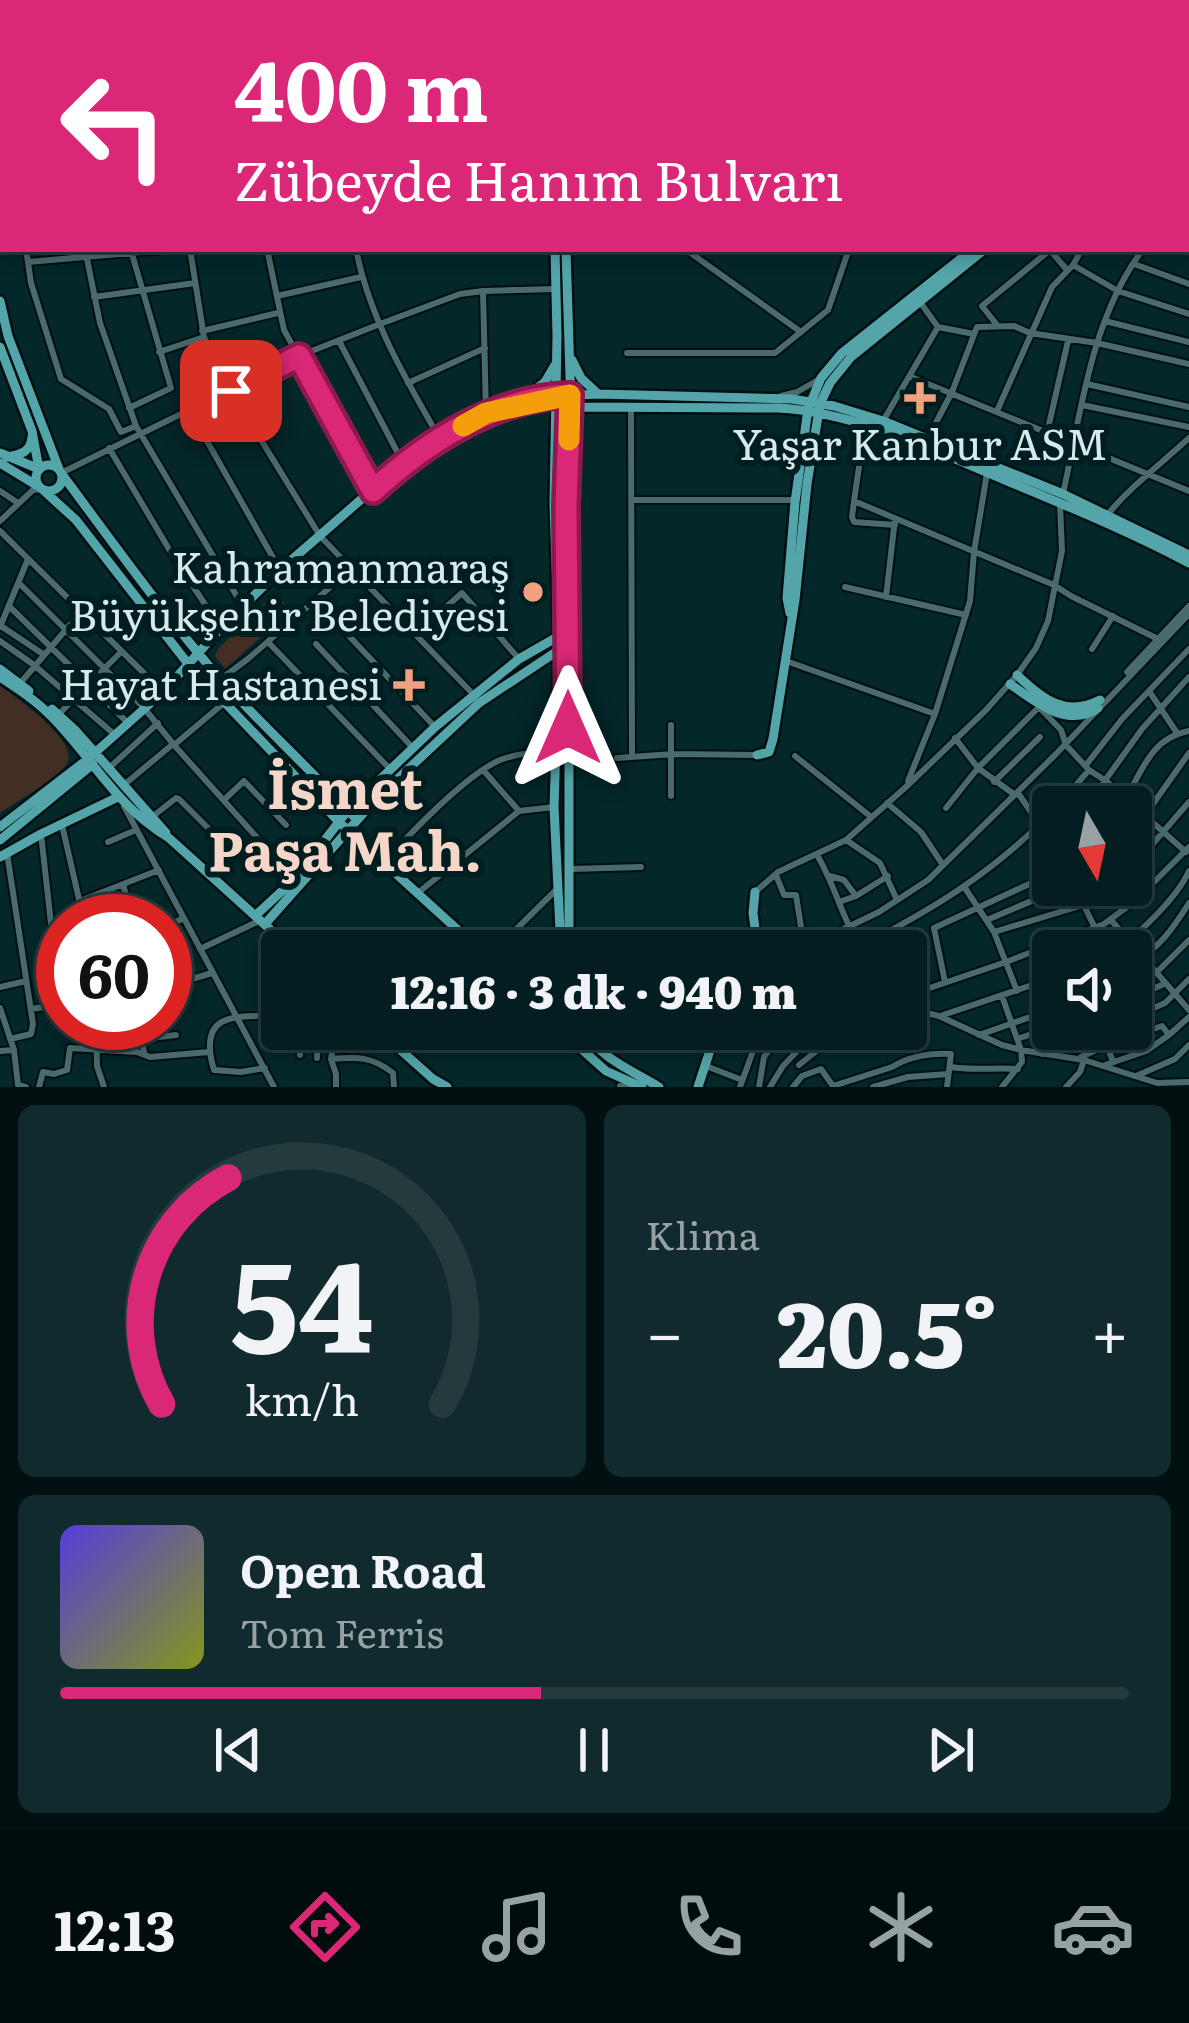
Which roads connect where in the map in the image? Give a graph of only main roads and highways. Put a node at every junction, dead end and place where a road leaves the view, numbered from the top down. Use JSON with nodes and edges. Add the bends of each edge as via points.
{"nodes":[{"id":1,"x":555,"y":252,"type":"edge"},
{"id":2,"x":566,"y":252,"type":"edge"},
{"id":3,"x":969,"y":252,"type":"edge"},
{"id":4,"x":981,"y":252,"type":"edge"},
{"id":5,"x":0,"y":301,"type":"edge"},
{"id":6,"x":0,"y":347,"type":"edge"},
{"id":7,"x":569,"y":353,"type":"junction"},
{"id":8,"x":557,"y":360,"type":"junction"},
{"id":9,"x":3,"y":370,"type":"edge"},
{"id":10,"x":598,"y":394,"type":"junction"},
{"id":11,"x":556,"y":396,"type":"junction"},
{"id":12,"x":570,"y":401,"type":"junction"},
{"id":13,"x":513,"y":406,"type":"junction"},
{"id":14,"x":814,"y":406,"type":"junction"},
{"id":15,"x":32,"y":431,"type":"junction"},
{"id":16,"x":2,"y":458,"type":"edge"},
{"id":17,"x":39,"y":470,"type":"junction"},
{"id":18,"x":60,"y":471,"type":"junction"},
{"id":19,"x":40,"y":488,"type":"junction"},
{"id":20,"x":1062,"y":499,"type":"junction"},
{"id":21,"x":85,"y":507,"type":"junction"},
{"id":22,"x":71,"y":515,"type":"junction"},
{"id":23,"x":1189,"y":559,"type":"edge"},
{"id":24,"x":791,"y":619,"type":"junction"},
{"id":25,"x":559,"y":636,"type":"junction"},
{"id":26,"x":559,"y":650,"type":"junction"},
{"id":27,"x":199,"y":653,"type":"junction"},
{"id":28,"x":189,"y":665,"type":"junction"},
{"id":29,"x":0,"y":673,"type":"edge"},
{"id":30,"x":18,"y":686,"type":"junction"},
{"id":31,"x":1038,"y":706,"type":"joint"},
{"id":32,"x":757,"y":755,"type":"road end"},
{"id":33,"x":93,"y":759,"type":"junction"},
{"id":34,"x":121,"y":795,"type":"junction"},
{"id":35,"x":352,"y":815,"type":"junction"},
{"id":36,"x":342,"y":825,"type":"junction"},
{"id":37,"x":0,"y":827,"type":"edge"},
{"id":38,"x":169,"y":838,"type":"junction"},
{"id":39,"x":0,"y":840,"type":"edge"},
{"id":40,"x":4,"y":855,"type":"edge"},
{"id":41,"x":755,"y":892,"type":"road end"},
{"id":42,"x":261,"y":920,"type":"junction"},
{"id":43,"x":272,"y":930,"type":"edge"},
{"id":44,"x":458,"y":930,"type":"edge"},
{"id":45,"x":560,"y":930,"type":"edge"},
{"id":46,"x":566,"y":930,"type":"edge"},
{"id":47,"x":755,"y":930,"type":"edge"},
{"id":48,"x":400,"y":1050,"type":"edge"},
{"id":49,"x":581,"y":1050,"type":"edge"},
{"id":50,"x":583,"y":1050,"type":"edge"},
{"id":51,"x":600,"y":1050,"type":"edge"},
{"id":52,"x":710,"y":1050,"type":"edge"},
{"id":53,"x":586,"y":1055,"type":"junction"},
{"id":54,"x":430,"y":1083,"type":"edge"},
{"id":55,"x":447,"y":1087,"type":"edge"},
{"id":56,"x":642,"y":1087,"type":"edge"},
{"id":57,"x":659,"y":1087,"type":"edge"},
{"id":58,"x":698,"y":1087,"type":"edge"}],
"edges":[{"from":1,"to":8,"type":"main road"},
{"from":2,"to":7,"type":"main road"},
{"from":3,"to":14,"type":"main road","via":[[842,353],[821,378]]},
{"from":4,"to":14,"type":"main road","via":[[851,357]]},
{"from":5,"to":18,"type":"main road"},
{"from":6,"to":9,"type":"main road"},
{"from":7,"to":10,"type":"main road"},
{"from":7,"to":12,"type":"main road"},
{"from":8,"to":11,"type":"main road"},
{"from":8,"to":13,"type":"main road","via":[[545,382]]},
{"from":9,"to":15,"type":"main road"},
{"from":10,"to":12,"type":"main road"},
{"from":10,"to":14,"type":"main road"},
{"from":11,"to":12,"type":"main road","via":[[563,405]]},
{"from":11,"to":13,"type":"main road"},
{"from":11,"to":25,"type":"main road"},
{"from":12,"to":14,"type":"main road"},
{"from":12,"to":46,"type":"main road"},
{"from":13,"to":27,"type":"main road","via":[[486,413],[403,463]]},
{"from":14,"to":20,"type":"main road"},
{"from":14,"to":20,"type":"main road","via":[[883,421]]},
{"from":14,"to":24,"type":"main road"},
{"from":14,"to":24,"type":"main road","via":[[795,500]]},
{"from":15,"to":16,"type":"main road","via":[[25,452]]},
{"from":15,"to":17,"type":"main road"},
{"from":16,"to":17,"type":"main road"},
{"from":16,"to":19,"type":"main road"},
{"from":17,"to":18,"type":"main road"},
{"from":17,"to":19,"type":"main road"},
{"from":18,"to":19,"type":"main road","via":[[58,488]]},
{"from":18,"to":21,"type":"main road"},
{"from":19,"to":22,"type":"main road"},
{"from":20,"to":23,"type":"main road"},
{"from":20,"to":23,"type":"main road","via":[[1108,514]]},
{"from":21,"to":22,"type":"main road","via":[[72,501]]},
{"from":21,"to":27,"type":"main road"},
{"from":22,"to":28,"type":"main road"},
{"from":24,"to":32,"type":"main road","via":[[773,739],[769,752]]},
{"from":25,"to":26,"type":"main road"},
{"from":25,"to":35,"type":"main road","via":[[473,694]]},
{"from":26,"to":35,"type":"main road","via":[[479,703]]},
{"from":26,"to":45,"type":"main road","via":[[554,900]]},
{"from":27,"to":28,"type":"main road"},
{"from":27,"to":35,"type":"main road"},
{"from":28,"to":33,"type":"main road"},
{"from":28,"to":36,"type":"main road"},
{"from":29,"to":30,"type":"main road"},
{"from":30,"to":33,"type":"main road"},
{"from":30,"to":33,"type":"main road","via":[[59,714]]},
{"from":31,"to":31,"type":"main road","via":[[1081,716],[1099,704],[1068,707],[1014,680]]},
{"from":33,"to":34,"type":"main road"},
{"from":33,"to":34,"type":"main road"},
{"from":33,"to":37,"type":"main road"},
{"from":33,"to":39,"type":"main road"},
{"from":34,"to":38,"type":"main road"},
{"from":34,"to":38,"type":"main road"},
{"from":34,"to":40,"type":"main road"},
{"from":35,"to":36,"type":"main road"},
{"from":36,"to":42,"type":"main road"},
{"from":36,"to":42,"type":"main road"},
{"from":36,"to":44,"type":"main road"},
{"from":38,"to":42,"type":"main road"},
{"from":41,"to":47,"type":"main road"},
{"from":42,"to":43,"type":"main road"},
{"from":48,"to":54,"type":"main road"},
{"from":49,"to":53,"type":"main road"},
{"from":50,"to":53,"type":"main road"},
{"from":51,"to":57,"type":"main road"},
{"from":52,"to":58,"type":"main road"},
{"from":53,"to":56,"type":"main road"},
{"from":54,"to":55,"type":"main road"}]}
